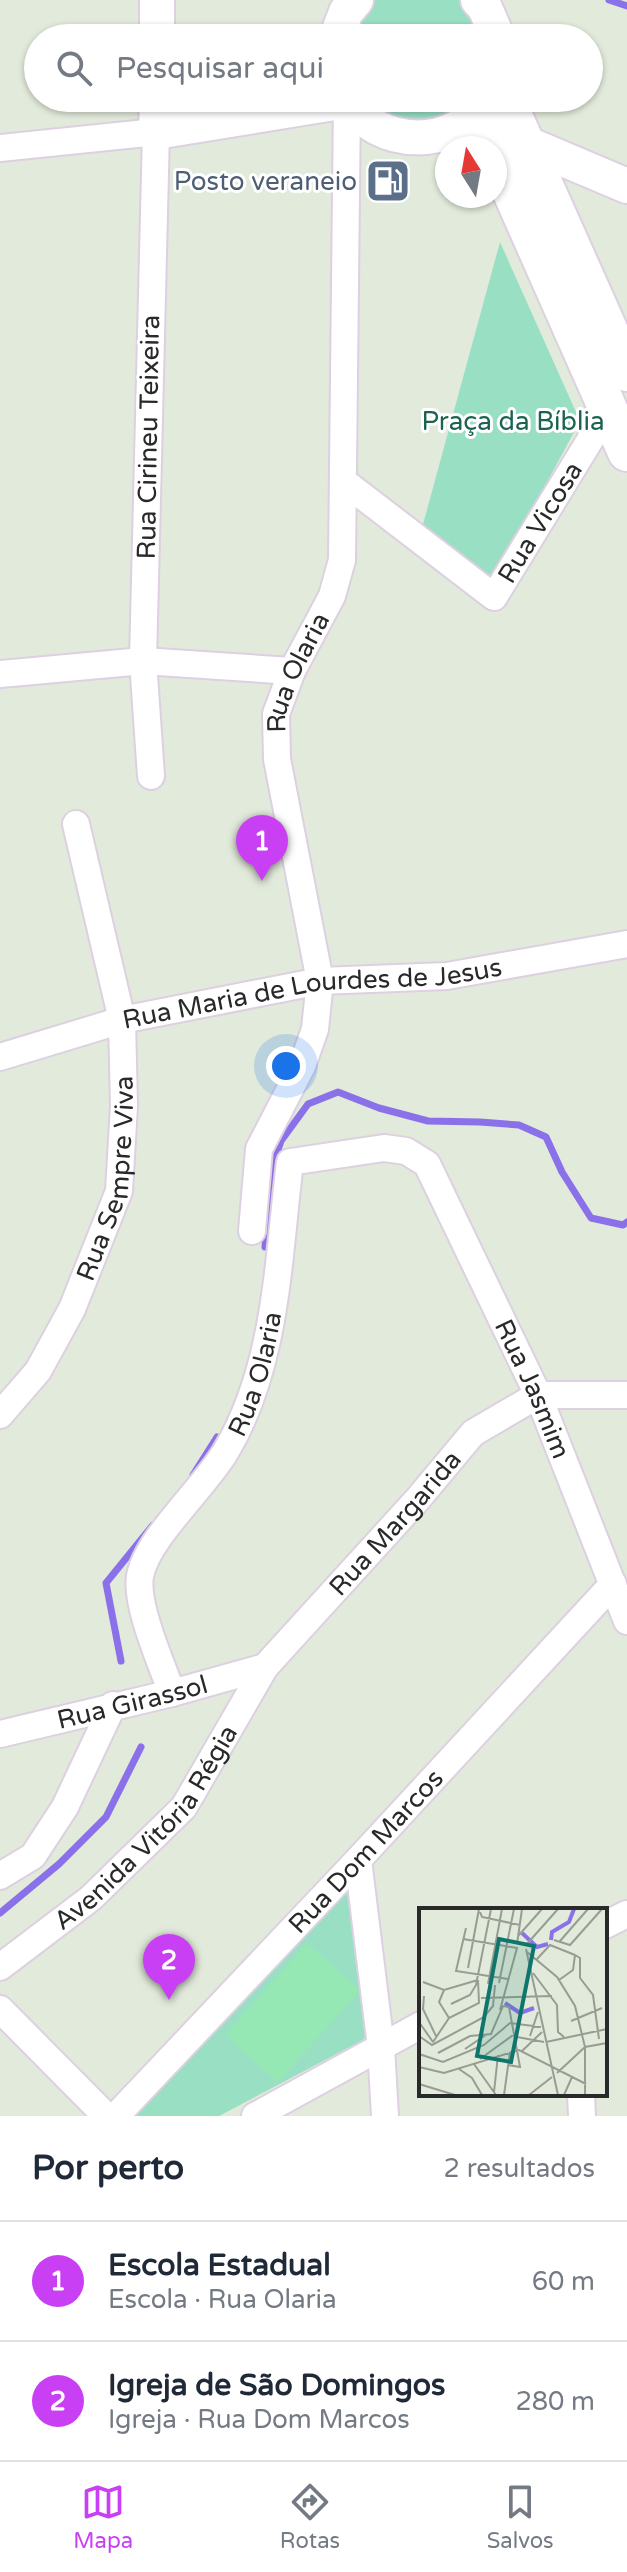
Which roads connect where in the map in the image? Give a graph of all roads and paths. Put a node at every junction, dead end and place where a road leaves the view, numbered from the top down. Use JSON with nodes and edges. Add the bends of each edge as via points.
{"nodes":[{"id":1,"x":157,"y":0,"type":"edge"},
{"id":2,"x":336,"y":0,"type":"edge"},
{"id":3,"x":356,"y":0,"type":"edge"},
{"id":4,"x":157,"y":24,"type":"edge"},
{"id":5,"x":336,"y":24,"type":"edge"},
{"id":6,"x":341,"y":24,"type":"edge"},
{"id":7,"x":157,"y":112,"type":"edge"},
{"id":8,"x":275,"y":112,"type":"edge"},
{"id":9,"x":346,"y":112,"type":"edge"},
{"id":10,"x":357,"y":112,"type":"edge"},
{"id":11,"x":479,"y":112,"type":"edge"},
{"id":12,"x":493,"y":112,"type":"edge"},
{"id":13,"x":156,"y":132,"type":"junction"},
{"id":14,"x":500,"y":136,"type":"edge"},
{"id":15,"x":0,"y":148,"type":"edge"},
{"id":16,"x":507,"y":149,"type":"edge"},
{"id":17,"x":507,"y":155,"type":"edge"},
{"id":18,"x":507,"y":158,"type":"edge"},
{"id":19,"x":627,"y":186,"type":"edge"},
{"id":20,"x":627,"y":372,"type":"edge"},
{"id":21,"x":609,"y":409,"type":"junction"},
{"id":22,"x":627,"y":452,"type":"edge"},
{"id":23,"x":343,"y":481,"type":"junction"},
{"id":24,"x":143,"y":661,"type":"junction"},
{"id":25,"x":292,"y":671,"type":"junction"},
{"id":26,"x":0,"y":674,"type":"edge"},
{"id":27,"x":151,"y":776,"type":"dead end"},
{"id":28,"x":76,"y":824,"type":"dead end"},
{"id":29,"x":627,"y":944,"type":"edge"},
{"id":30,"x":320,"y":981,"type":"junction"},
{"id":31,"x":122,"y":1020,"type":"junction"},
{"id":32,"x":0,"y":1057,"type":"edge"},
{"id":33,"x":427,"y":1164,"type":"joint"},
{"id":34,"x":252,"y":1231,"type":"dead end"},
{"id":35,"x":538,"y":1395,"type":"junction"},
{"id":36,"x":627,"y":1395,"type":"edge"},
{"id":37,"x":0,"y":1415,"type":"edge"},
{"id":38,"x":613,"y":1584,"type":"junction"},
{"id":39,"x":627,"y":1621,"type":"edge"},
{"id":40,"x":265,"y":1667,"type":"junction"},
{"id":41,"x":172,"y":1693,"type":"junction"},
{"id":42,"x":113,"y":1705,"type":"junction"},
{"id":43,"x":0,"y":1734,"type":"edge"},
{"id":44,"x":358,"y":1860,"type":"junction"},
{"id":45,"x":0,"y":1876,"type":"edge"},
{"id":46,"x":627,"y":1914,"type":"edge"},
{"id":47,"x":607,"y":1924,"type":"edge"},
{"id":48,"x":0,"y":1967,"type":"edge"},
{"id":49,"x":0,"y":2009,"type":"edge"},
{"id":50,"x":419,"y":2026,"type":"edge"},
{"id":51,"x":381,"y":2047,"type":"junction"},
{"id":52,"x":581,"y":2096,"type":"edge"},
{"id":53,"x":106,"y":2116,"type":"edge"},
{"id":54,"x":116,"y":2116,"type":"edge"},
{"id":55,"x":255,"y":2116,"type":"edge"},
{"id":56,"x":385,"y":2116,"type":"edge"},
{"id":57,"x":582,"y":2116,"type":"edge"}],
"edges":[{"from":1,"to":4,"type":"street"},
{"from":2,"to":5,"type":"street"},
{"from":3,"to":6,"type":"street"},
{"from":7,"to":13,"type":"street","name":"Rua Cirineu Teixeira"},
{"from":8,"to":13,"type":"street"},
{"from":9,"to":23,"type":"street","name":"Rua Olaria"},
{"from":10,"to":11,"type":"street","via":[[388,134],[414,139],[441,135]]},
{"from":12,"to":14,"type":"main road"},
{"from":13,"to":15,"type":"street"},
{"from":13,"to":24,"type":"street","name":"Rua Cirineu Teixeira"},
{"from":16,"to":19,"type":"street"},
{"from":17,"to":20,"type":"main road"},
{"from":18,"to":21,"type":"main road"},
{"from":21,"to":22,"type":"main road"},
{"from":21,"to":23,"type":"street","name":"Rua Vicosa","via":[[494,597]]},
{"from":23,"to":25,"type":"street","name":"Rua Olaria","via":[[342,560],[332,596]]},
{"from":24,"to":25,"type":"street"},
{"from":24,"to":26,"type":"street"},
{"from":24,"to":27,"type":"street","name":"Rua Cirineu Teixeira"},
{"from":25,"to":30,"type":"street","name":"Rua Olaria","via":[[276,714],[277,759]]},
{"from":28,"to":31,"type":"street","name":"Rua Sempre Viva"},
{"from":29,"to":30,"type":"street","name":"Rua Maria de Lourdes de Jesus","via":[[447,976]]},
{"from":30,"to":31,"type":"street","name":"Rua Maria de Lourdes de Jesus"},
{"from":30,"to":34,"type":"street","name":"Rua Olaria","via":[[311,1042],[259,1149]]},
{"from":31,"to":32,"type":"street","name":"Rua Maria de Lourdes de Jesus"},
{"from":31,"to":37,"type":"street","name":"Rua Sempre Viva","via":[[119,1191],[72,1309],[38,1371]]},
{"from":33,"to":35,"type":"street","name":"Rua Jasmim"},
{"from":33,"to":41,"type":"street","name":"Rua Olaria","via":[[406,1151],[384,1148],[290,1162],[269,1328],[255,1390],[226,1452],[147,1557],[140,1579],[142,1605]]},
{"from":35,"to":36,"type":"street"},
{"from":35,"to":38,"type":"street","name":"Rua Jasmim"},
{"from":35,"to":40,"type":"street","name":"Rua Margarida","via":[[473,1433]]},
{"from":38,"to":39,"type":"street","name":"Rua Jasmim"},
{"from":38,"to":44,"type":"street","name":"Rua Dom Marcos"},
{"from":40,"to":41,"type":"street","name":"Rua Girassol"},
{"from":40,"to":48,"type":"street","name":"Avenida Vitória Régia","via":[[184,1807],[91,1898]]},
{"from":41,"to":42,"type":"street","name":"Rua Girassol"},
{"from":42,"to":43,"type":"street","name":"Rua Girassol"},
{"from":42,"to":45,"type":"street","via":[[33,1856]]},
{"from":44,"to":51,"type":"street"},
{"from":44,"to":54,"type":"street","name":"Rua Dom Marcos"},
{"from":46,"to":47,"type":"street"},
{"from":49,"to":53,"type":"street"},
{"from":50,"to":51,"type":"street"},
{"from":51,"to":55,"type":"street"},
{"from":51,"to":56,"type":"street"},
{"from":52,"to":57,"type":"street"}]}
